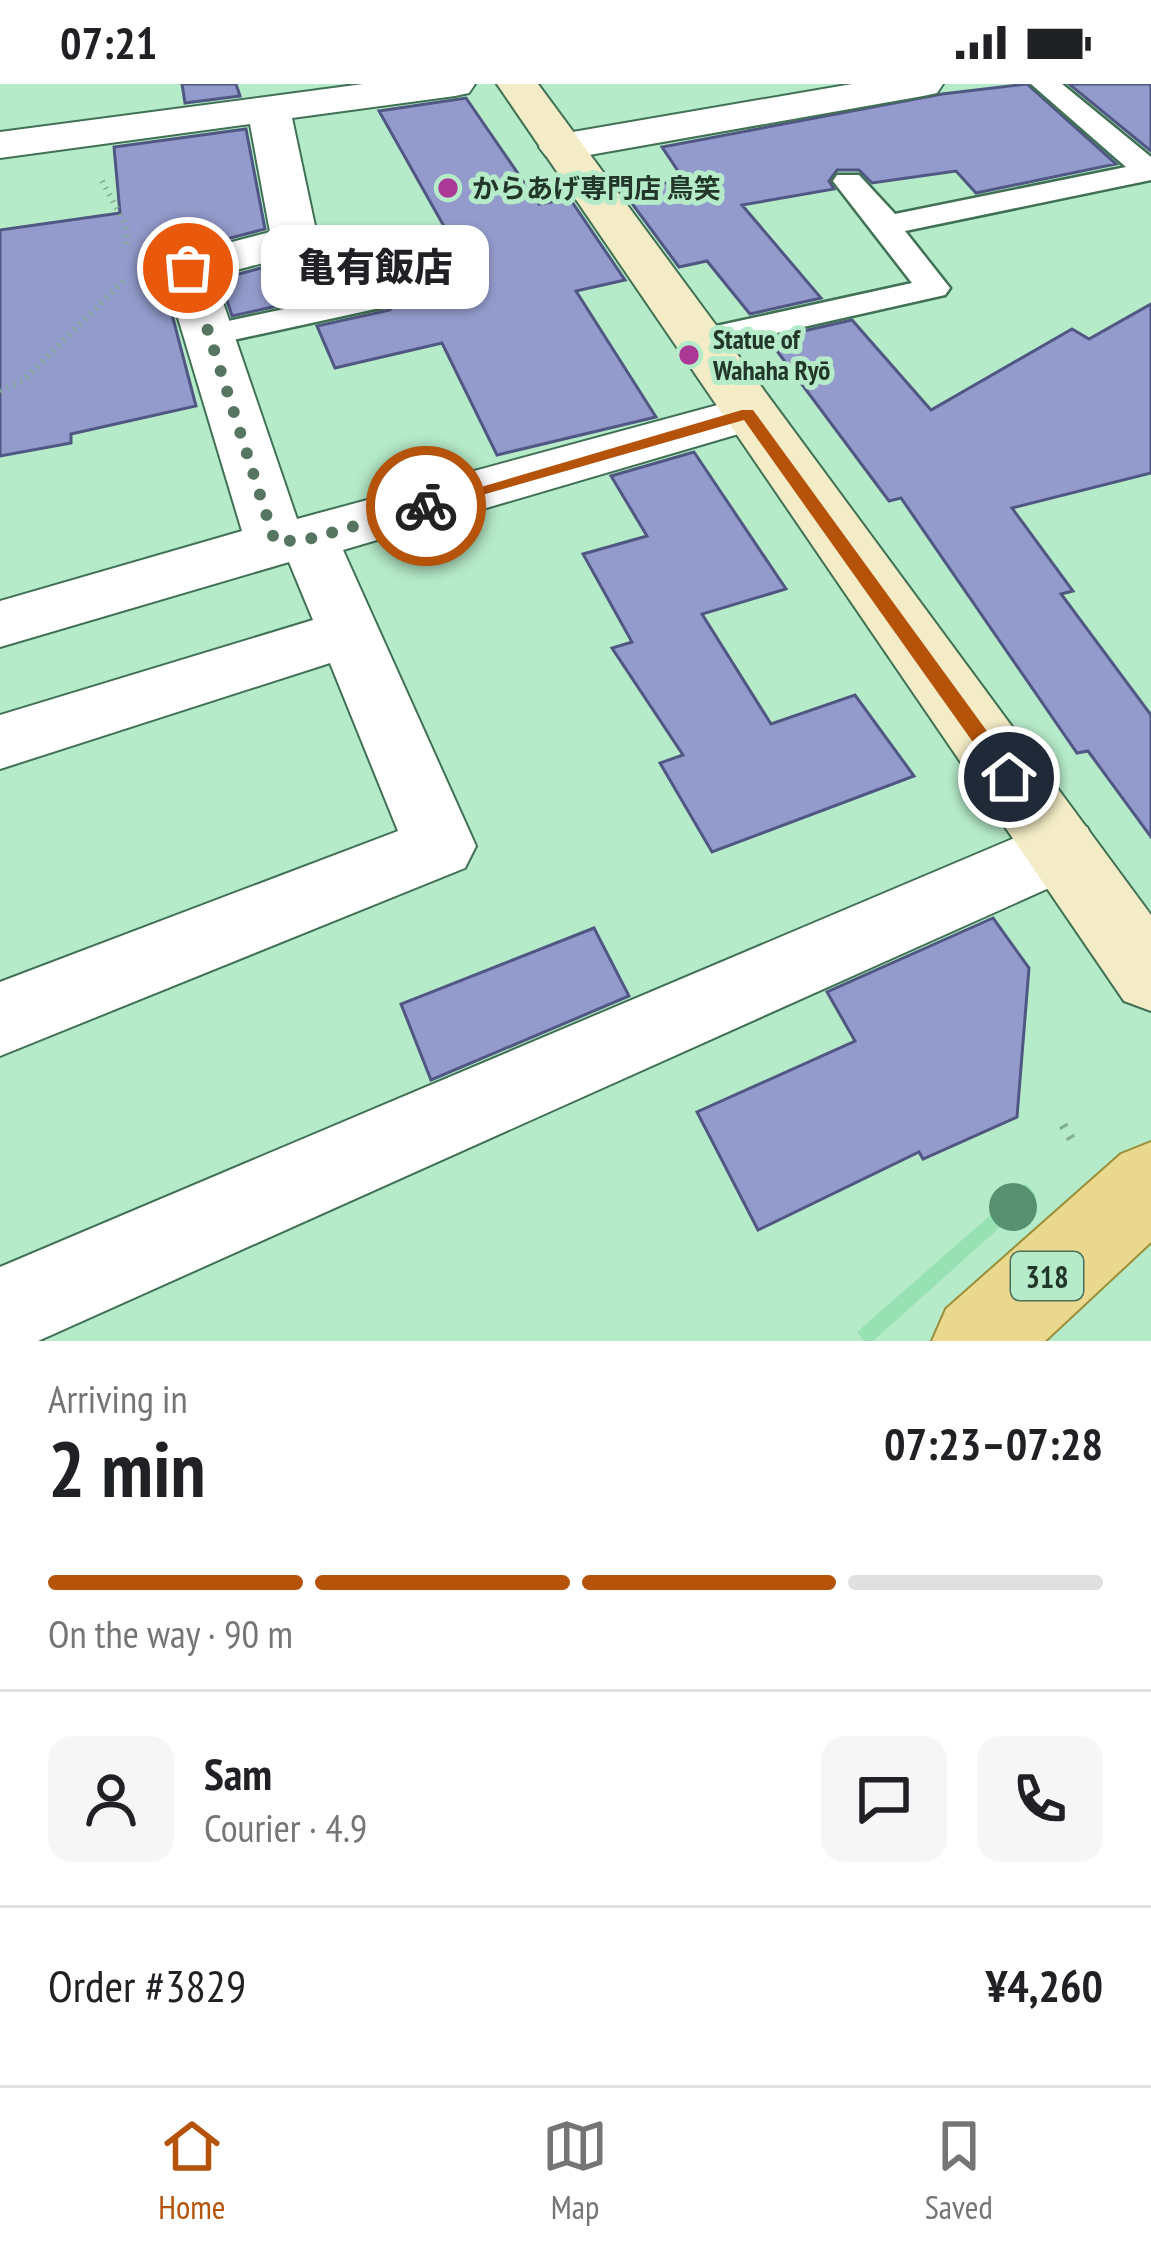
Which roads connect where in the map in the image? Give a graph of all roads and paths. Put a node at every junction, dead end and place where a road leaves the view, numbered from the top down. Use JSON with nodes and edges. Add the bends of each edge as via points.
{"nodes":[{"id":1,"x":455,"y":84,"type":"edge"},
{"id":2,"x":517,"y":84,"type":"edge"},
{"id":3,"x":923,"y":84,"type":"edge"},
{"id":4,"x":1045,"y":84,"type":"edge"},
{"id":5,"x":269,"y":111,"type":"junction"},
{"id":6,"x":85,"y":138,"type":"junction"},
{"id":7,"x":0,"y":146,"type":"edge"},
{"id":8,"x":561,"y":147,"type":"junction"},
{"id":9,"x":848,"y":181,"type":"dead end"},
{"id":10,"x":887,"y":225,"type":"junction"},
{"id":11,"x":127,"y":259,"type":"dead end"},
{"id":12,"x":128,"y":276,"type":"dead end"},
{"id":13,"x":376,"y":299,"type":"dead end"},
{"id":14,"x":210,"y":334,"type":"junction"},
{"id":15,"x":696,"y":340,"type":"junction"},
{"id":16,"x":0,"y":391,"type":"edge"},
{"id":17,"x":747,"y":414,"type":"junction"},
{"id":18,"x":292,"y":540,"type":"junction"},
{"id":19,"x":0,"y":624,"type":"edge"},
{"id":20,"x":348,"y":634,"type":"junction"},
{"id":21,"x":0,"y":742,"type":"edge"},
{"id":22,"x":1061,"y":849,"type":"junction"},
{"id":23,"x":1151,"y":976,"type":"edge"},
{"id":24,"x":0,"y":1018,"type":"edge"},
{"id":25,"x":1151,"y":1184,"type":"edge"},
{"id":26,"x":0,"y":1312,"type":"edge"},
{"id":27,"x":978,"y":1341,"type":"edge"}],
"edges":[{"from":1,"to":5,"type":"street"},
{"from":2,"to":8,"type":"main road"},
{"from":3,"to":8,"type":"street"},
{"from":4,"to":10,"type":"lane","via":[[1149,171]]},
{"from":5,"to":6,"type":"street"},
{"from":5,"to":14,"type":"street","via":[[296,241],[188,268]]},
{"from":6,"to":7,"type":"street"},
{"from":6,"to":11,"type":"path","via":[[126,225]]},
{"from":8,"to":15,"type":"main road"},
{"from":9,"to":10,"type":"lane"},
{"from":10,"to":15,"type":"lane","via":[[933,288]]},
{"from":12,"to":16,"type":"path","via":[[23,380]]},
{"from":13,"to":14,"type":"lane"},
{"from":14,"to":18,"type":"street"},
{"from":15,"to":17,"type":"main road"},
{"from":17,"to":18,"type":"street"},
{"from":17,"to":22,"type":"main road"},
{"from":18,"to":19,"type":"street"},
{"from":18,"to":20,"type":"street"},
{"from":20,"to":21,"type":"street"},
{"from":20,"to":24,"type":"street","via":[[440,846]]},
{"from":22,"to":23,"type":"main road"},
{"from":22,"to":26,"type":"street"},
{"from":25,"to":27,"type":"main road","number":"318"}]}
